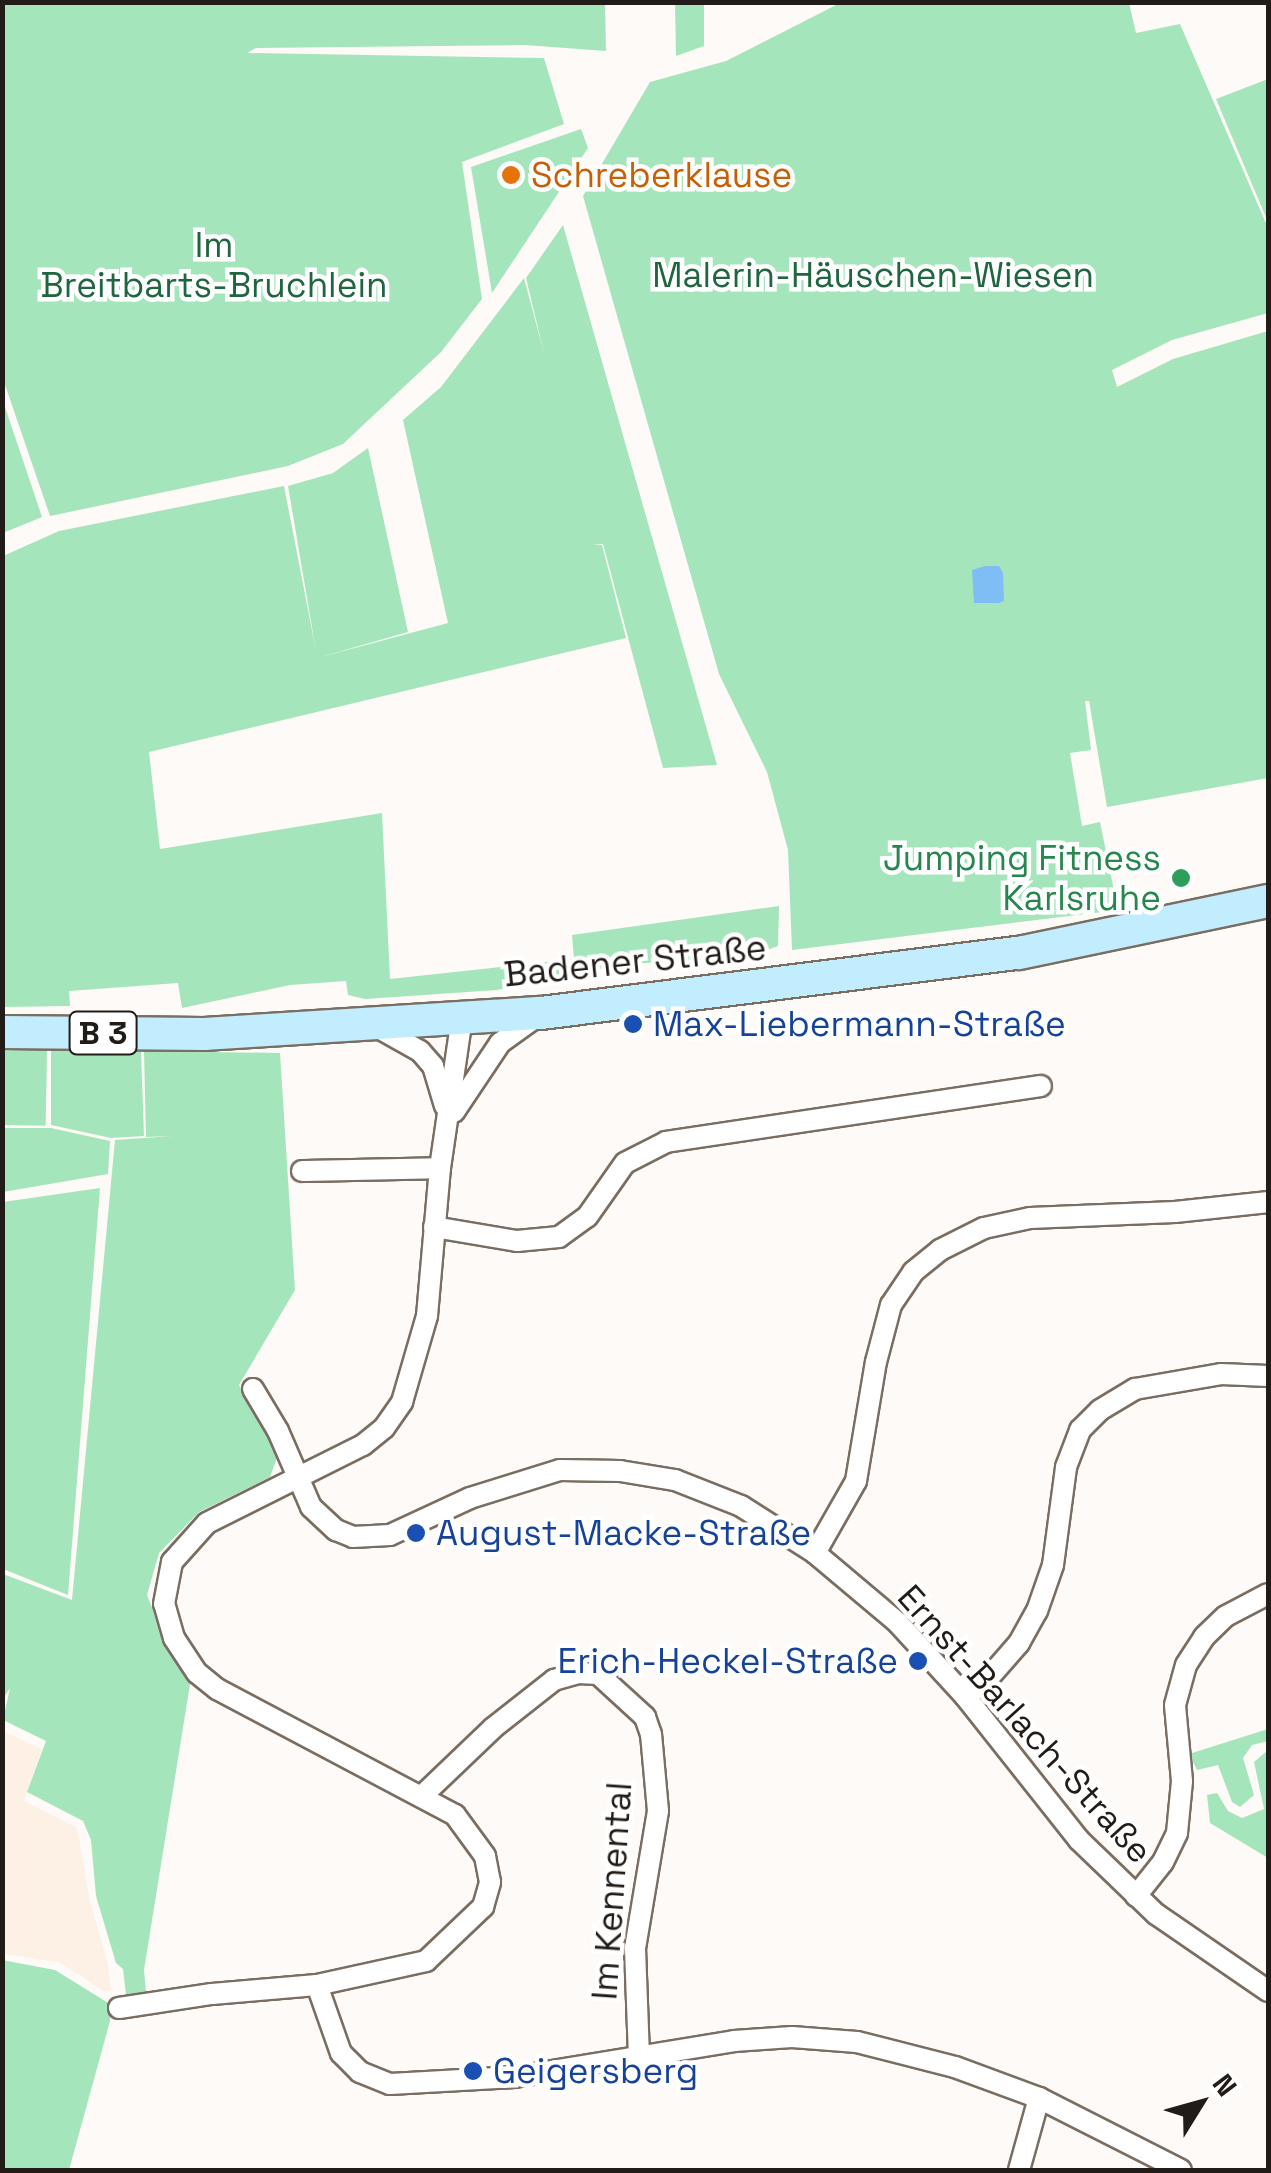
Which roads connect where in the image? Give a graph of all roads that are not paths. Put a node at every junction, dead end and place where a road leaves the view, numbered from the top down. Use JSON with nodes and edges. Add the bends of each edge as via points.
{"nodes":[{"id":1,"x":1268,"y":901,"type":"edge"},
{"id":2,"x":541,"y":1013,"type":"junction"},
{"id":3,"x":462,"y":1018,"type":"junction"},
{"id":4,"x":372,"y":1024,"type":"junction"},
{"id":5,"x":2,"y":1032,"type":"edge"},
{"id":6,"x":1041,"y":1086,"type":"dead end"},
{"id":7,"x":448,"y":1122,"type":"junction"},
{"id":8,"x":440,"y":1168,"type":"junction"},
{"id":9,"x":302,"y":1171,"type":"dead end"},
{"id":10,"x":1268,"y":1202,"type":"edge"},
{"id":11,"x":434,"y":1227,"type":"junction"},
{"id":12,"x":1268,"y":1376,"type":"edge"},
{"id":13,"x":253,"y":1390,"type":"dead end"},
{"id":14,"x":300,"y":1479,"type":"junction"},
{"id":15,"x":816,"y":1554,"type":"junction"},
{"id":16,"x":1268,"y":1594,"type":"edge"},
{"id":17,"x":965,"y":1696,"type":"junction"},
{"id":18,"x":423,"y":1794,"type":"junction"},
{"id":19,"x":1136,"y":1896,"type":"junction"},
{"id":20,"x":317,"y":1986,"type":"junction"},
{"id":21,"x":1268,"y":1991,"type":"edge"},
{"id":22,"x":119,"y":2008,"type":"dead end"},
{"id":23,"x":640,"y":2056,"type":"junction"},
{"id":24,"x":1040,"y":2098,"type":"junction"},
{"id":25,"x":1019,"y":2170,"type":"edge"},
{"id":26,"x":1181,"y":2170,"type":"edge"}],
"edges":[{"from":1,"to":2,"type":"main road","name":"Badener Straße","number":"B 3","via":[[1019,953]]},
{"from":2,"to":3,"type":"main road","name":"Badener Straße","number":"B 3"},
{"from":2,"to":7,"type":"street","via":[[493,1052]]},
{"from":3,"to":4,"type":"main road","name":"Badener Straße","number":"B 3"},
{"from":3,"to":7,"type":"street"},
{"from":4,"to":5,"type":"main road","name":"Badener Straße","number":"B 3","via":[[204,1034]]},
{"from":4,"to":7,"type":"street","via":[[433,1066]]},
{"from":6,"to":11,"type":"street","via":[[666,1142],[624,1163],[587,1217],[559,1237],[517,1241]]},
{"from":7,"to":8,"type":"street"},
{"from":8,"to":9,"type":"street"},
{"from":8,"to":11,"type":"street"},
{"from":10,"to":15,"type":"street","via":[[1030,1218],[984,1228],[940,1250],[912,1272],[891,1306],[856,1480]]},
{"from":11,"to":14,"type":"street","via":[[428,1316],[402,1402],[363,1446]]},
{"from":12,"to":17,"type":"street","via":[[1221,1374],[1135,1389],[1080,1430],[1066,1466],[1053,1565],[1037,1612],[986,1682]]},
{"from":13,"to":14,"type":"street"},
{"from":14,"to":15,"type":"street","name":"Ernst-Barlach-Straße","via":[[321,1520],[352,1537],[373,1538],[550,1472],[644,1474],[711,1492]]},
{"from":14,"to":18,"type":"street","via":[[227,1511],[179,1551],[164,1604],[174,1638],[217,1689]]},
{"from":15,"to":17,"type":"street","name":"Ernst-Barlach-Straße","via":[[898,1623]]},
{"from":16,"to":19,"type":"street","via":[[1226,1616],[1186,1665],[1175,1706],[1182,1781],[1176,1832]]},
{"from":17,"to":19,"type":"street","name":"Ernst-Barlach-Straße","via":[[1040,1796]]},
{"from":18,"to":20,"type":"street","via":[[456,1815],[485,1856],[490,1882],[483,1907],[426,1961]]},
{"from":18,"to":23,"type":"street","name":"Im Kennental","via":[[554,1680],[598,1674],[645,1717],[658,1811],[635,1948]]},
{"from":19,"to":21,"type":"street","name":"Ernst-Barlach-Straße"},
{"from":20,"to":22,"type":"street"},
{"from":20,"to":23,"type":"street","via":[[341,2053],[360,2072],[390,2084],[475,2082]]},
{"from":23,"to":24,"type":"street","via":[[792,2037],[857,2042]]},
{"from":24,"to":25,"type":"street"},
{"from":24,"to":26,"type":"street"}]}
